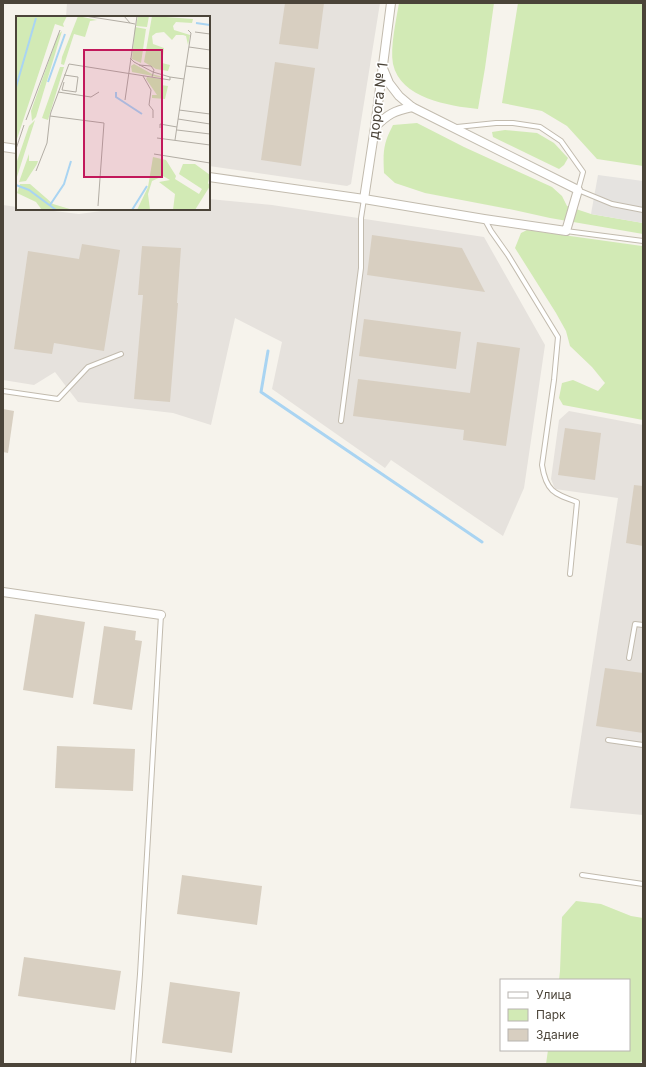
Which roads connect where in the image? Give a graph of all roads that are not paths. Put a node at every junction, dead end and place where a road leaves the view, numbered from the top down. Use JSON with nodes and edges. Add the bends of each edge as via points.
{"nodes":[{"id":1,"x":391,"y":3,"type":"edge"},
{"id":2,"x":382,"y":66,"type":"junction"},
{"id":3,"x":412,"y":107,"type":"junction"},
{"id":4,"x":375,"y":127,"type":"junction"},
{"id":5,"x":454,"y":128,"type":"junction"},
{"id":6,"x":3,"y":147,"type":"edge"},
{"id":7,"x":16,"y":149,"type":"edge"},
{"id":8,"x":210,"y":177,"type":"edge"},
{"id":9,"x":578,"y":190,"type":"junction"},
{"id":10,"x":364,"y":199,"type":"junction"},
{"id":11,"x":643,"y":210,"type":"edge"},
{"id":12,"x":484,"y":219,"type":"junction"},
{"id":13,"x":566,"y":231,"type":"junction"},
{"id":14,"x":643,"y":241,"type":"edge"},
{"id":15,"x":121,"y":354,"type":"dead end"},
{"id":16,"x":3,"y":391,"type":"edge"},
{"id":17,"x":341,"y":421,"type":"dead end"},
{"id":18,"x":570,"y":574,"type":"dead end"},
{"id":19,"x":3,"y":592,"type":"edge"},
{"id":20,"x":161,"y":615,"type":"joint"},
{"id":21,"x":643,"y":625,"type":"edge"},
{"id":22,"x":629,"y":658,"type":"dead end"},
{"id":23,"x":608,"y":740,"type":"dead end"},
{"id":24,"x":643,"y":745,"type":"edge"},
{"id":25,"x":582,"y":875,"type":"dead end"},
{"id":26,"x":643,"y":884,"type":"edge"},
{"id":27,"x":133,"y":1064,"type":"edge"}],
"edges":[{"from":1,"to":2,"type":"street","name":"дорога № 1"},
{"from":2,"to":3,"type":"street","via":[[398,96]]},
{"from":2,"to":4,"type":"street","name":"дорога № 1"},
{"from":3,"to":4,"type":"street","via":[[398,110],[385,117]]},
{"from":3,"to":5,"type":"street"},
{"from":4,"to":10,"type":"street","name":"дорога № 1"},
{"from":5,"to":9,"type":"street"},
{"from":5,"to":9,"type":"lane","via":[[496,123],[540,127],[561,141],[583,172]]},
{"from":6,"to":7,"type":"street"},
{"from":8,"to":10,"type":"street"},
{"from":9,"to":11,"type":"lane","via":[[612,204]]},
{"from":9,"to":13,"type":"street"},
{"from":10,"to":12,"type":"street"},
{"from":10,"to":17,"type":"lane","via":[[361,218],[361,268]]},
{"from":12,"to":13,"type":"street"},
{"from":12,"to":18,"type":"lane","via":[[558,337],[542,465],[543,477],[548,487],[555,494],[577,502]]},
{"from":13,"to":14,"type":"lane"},
{"from":15,"to":16,"type":"lane","via":[[88,367],[58,399]]},
{"from":19,"to":20,"type":"street"},
{"from":20,"to":27,"type":"lane"},
{"from":21,"to":22,"type":"lane","via":[[635,624]]},
{"from":23,"to":24,"type":"lane"},
{"from":25,"to":26,"type":"lane"}]}
